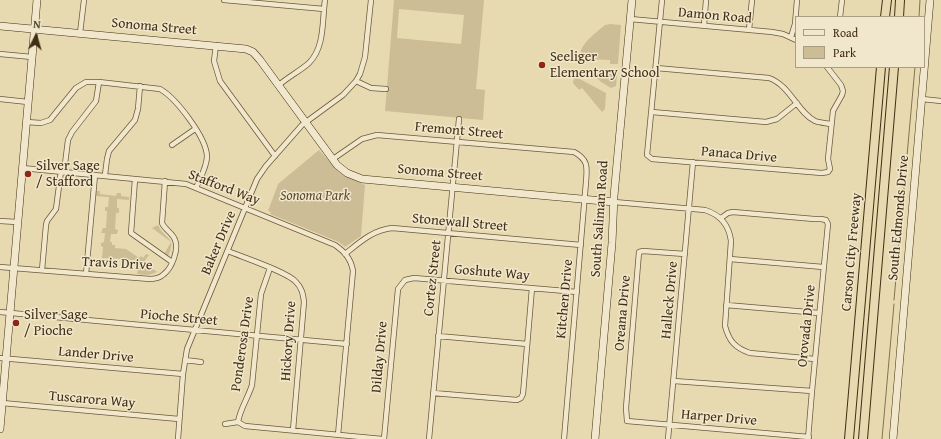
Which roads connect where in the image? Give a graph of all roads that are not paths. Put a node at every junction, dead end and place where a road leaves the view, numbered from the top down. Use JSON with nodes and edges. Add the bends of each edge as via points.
{"nodes":[{"id":1,"x":36,"y":0,"type":"edge"},
{"id":2,"x":84,"y":0,"type":"edge"},
{"id":3,"x":224,"y":0,"type":"edge"},
{"id":4,"x":325,"y":0,"type":"edge"},
{"id":5,"x":371,"y":0,"type":"edge"},
{"id":6,"x":632,"y":0,"type":"edge"},
{"id":7,"x":662,"y":0,"type":"edge"},
{"id":8,"x":706,"y":0,"type":"edge"},
{"id":9,"x":752,"y":0,"type":"edge"},
{"id":10,"x":797,"y":0,"type":"edge"},
{"id":11,"x":842,"y":0,"type":"edge"},
{"id":12,"x":887,"y":0,"type":"edge"},
{"id":13,"x":900,"y":0,"type":"edge"},
{"id":14,"x":930,"y":0,"type":"edge"},
{"id":15,"x":324,"y":9,"type":"junction"},
{"id":16,"x":796,"y":16,"type":"edge"},
{"id":17,"x":840,"y":16,"type":"edge"},
{"id":18,"x":885,"y":16,"type":"edge"},
{"id":19,"x":899,"y":16,"type":"edge"},
{"id":20,"x":630,"y":19,"type":"junction"},
{"id":21,"x":660,"y":22,"type":"junction"},
{"id":22,"x":795,"y":24,"type":"edge"},
{"id":23,"x":0,"y":26,"type":"edge"},
{"id":24,"x":704,"y":26,"type":"junction"},
{"id":25,"x":34,"y":29,"type":"junction"},
{"id":26,"x":749,"y":30,"type":"junction"},
{"id":27,"x":80,"y":33,"type":"junction"},
{"id":28,"x":791,"y":37,"type":"junction"},
{"id":29,"x":795,"y":39,"type":"edge"},
{"id":30,"x":216,"y":45,"type":"junction"},
{"id":31,"x":0,"y":54,"type":"edge"},
{"id":32,"x":32,"y":57,"type":"junction"},
{"id":33,"x":925,"y":62,"type":"edge"},
{"id":34,"x":656,"y":68,"type":"junction"},
{"id":35,"x":828,"y":68,"type":"edge"},
{"id":36,"x":881,"y":68,"type":"edge"},
{"id":37,"x":894,"y":68,"type":"edge"},
{"id":38,"x":925,"y":68,"type":"edge"},
{"id":39,"x":356,"y":81,"type":"junction"},
{"id":40,"x":99,"y":82,"type":"junction"},
{"id":41,"x":279,"y":85,"type":"junction"},
{"id":42,"x":140,"y":86,"type":"junction"},
{"id":43,"x":386,"y":89,"type":"dead end"},
{"id":44,"x":0,"y":99,"type":"edge"},
{"id":45,"x":922,"y":99,"type":"junction"},
{"id":46,"x":941,"y":101,"type":"edge"},
{"id":47,"x":28,"y":102,"type":"junction"},
{"id":48,"x":797,"y":103,"type":"junction"},
{"id":49,"x":652,"y":112,"type":"junction"},
{"id":50,"x":460,"y":119,"type":"dead end"},
{"id":51,"x":26,"y":122,"type":"junction"},
{"id":52,"x":306,"y":122,"type":"junction"},
{"id":53,"x":831,"y":124,"type":"junction"},
{"id":54,"x":195,"y":129,"type":"junction"},
{"id":55,"x":457,"y":142,"type":"junction"},
{"id":56,"x":172,"y":145,"type":"dead end"},
{"id":57,"x":275,"y":156,"type":"junction"},
{"id":58,"x":333,"y":159,"type":"junction"},
{"id":59,"x":586,"y":162,"type":"joint"},
{"id":60,"x":693,"y":162,"type":"junction"},
{"id":61,"x":22,"y":168,"type":"junction"},
{"id":62,"x":62,"y":172,"type":"junction"},
{"id":63,"x":95,"y":174,"type":"junction"},
{"id":64,"x":105,"y":175,"type":"junction"},
{"id":65,"x":136,"y":179,"type":"junction"},
{"id":66,"x":165,"y":181,"type":"junction"},
{"id":67,"x":454,"y":187,"type":"junction"},
{"id":68,"x":196,"y":188,"type":"junction"},
{"id":69,"x":585,"y":199,"type":"junction"},
{"id":70,"x":614,"y":202,"type":"junction"},
{"id":71,"x":245,"y":208,"type":"junction"},
{"id":72,"x":689,"y":209,"type":"junction"},
{"id":73,"x":720,"y":218,"type":"junction"},
{"id":74,"x":0,"y":221,"type":"edge"},
{"id":75,"x":18,"y":222,"type":"junction"},
{"id":76,"x":449,"y":233,"type":"junction"},
{"id":77,"x":581,"y":245,"type":"junction"},
{"id":78,"x":228,"y":251,"type":"junction"},
{"id":79,"x":346,"y":254,"type":"junction"},
{"id":80,"x":685,"y":254,"type":"junction"},
{"id":81,"x":730,"y":259,"type":"junction"},
{"id":82,"x":172,"y":262,"type":"junction"},
{"id":83,"x":0,"y":267,"type":"edge"},
{"id":84,"x":14,"y":267,"type":"junction"},
{"id":85,"x":824,"y":267,"type":"junction"},
{"id":86,"x":270,"y":268,"type":"junction"},
{"id":87,"x":42,"y":270,"type":"junction"},
{"id":88,"x":86,"y":274,"type":"junction"},
{"id":89,"x":405,"y":280,"type":"joint"},
{"id":90,"x":444,"y":280,"type":"junction"},
{"id":91,"x":532,"y":288,"type":"junction"},
{"id":92,"x":577,"y":292,"type":"junction"},
{"id":93,"x":726,"y":305,"type":"junction"},
{"id":94,"x":0,"y":312,"type":"edge"},
{"id":95,"x":10,"y":313,"type":"junction"},
{"id":96,"x":819,"y":313,"type":"junction"},
{"id":97,"x":194,"y":330,"type":"junction"},
{"id":98,"x":256,"y":336,"type":"junction"},
{"id":99,"x":438,"y":336,"type":"junction"},
{"id":100,"x":301,"y":340,"type":"junction"},
{"id":101,"x":346,"y":344,"type":"junction"},
{"id":102,"x":527,"y":344,"type":"junction"},
{"id":103,"x":3,"y":358,"type":"edge"},
{"id":104,"x":814,"y":359,"type":"junction"},
{"id":105,"x":185,"y":360,"type":"junction"},
{"id":106,"x":202,"y":362,"type":"dead end"},
{"id":107,"x":183,"y":374,"type":"junction"},
{"id":108,"x":674,"y":381,"type":"junction"},
{"id":109,"x":812,"y":391,"type":"junction"},
{"id":110,"x":433,"y":393,"type":"junction"},
{"id":111,"x":1,"y":405,"type":"edge"},
{"id":112,"x":179,"y":419,"type":"junction"},
{"id":113,"x":627,"y":421,"type":"joint"},
{"id":114,"x":238,"y":422,"type":"junction"},
{"id":115,"x":225,"y":424,"type":"dead end"},
{"id":116,"x":669,"y":425,"type":"junction"},
{"id":117,"x":0,"y":429,"type":"edge"},
{"id":118,"x":293,"y":430,"type":"junction"},
{"id":119,"x":338,"y":435,"type":"junction"},
{"id":120,"x":809,"y":438,"type":"edge"},
{"id":121,"x":178,"y":439,"type":"edge"},
{"id":122,"x":383,"y":439,"type":"edge"},
{"id":123,"x":429,"y":439,"type":"edge"},
{"id":124,"x":564,"y":439,"type":"edge"},
{"id":125,"x":595,"y":439,"type":"edge"},
{"id":126,"x":668,"y":439,"type":"edge"},
{"id":127,"x":848,"y":439,"type":"edge"},
{"id":128,"x":863,"y":439,"type":"edge"},
{"id":129,"x":892,"y":439,"type":"edge"}],
"edges":[{"from":1,"to":25,"type":"street"},
{"from":2,"to":27,"type":"street"},
{"from":3,"to":15,"type":"street"},
{"from":4,"to":15,"type":"street"},
{"from":5,"to":39,"type":"street","name":"Baker Drive","via":[[365,57]]},
{"from":6,"to":20,"type":"street","name":"South Saliman Road"},
{"from":7,"to":21,"type":"street"},
{"from":8,"to":24,"type":"street"},
{"from":9,"to":26,"type":"street"},
{"from":10,"to":16,"type":"street"},
{"from":11,"to":17,"type":"street"},
{"from":12,"to":18,"type":"highway"},
{"from":13,"to":19,"type":"highway"},
{"from":14,"to":33,"type":"street","name":"South Edmonds Drive"},
{"from":15,"to":41,"type":"street","via":[[321,41],[315,56]]},
{"from":20,"to":21,"type":"street","name":"Damon Road"},
{"from":20,"to":70,"type":"street","name":"South Saliman Road"},
{"from":21,"to":24,"type":"street","name":"Damon Road"},
{"from":21,"to":34,"type":"street"},
{"from":22,"to":28,"type":"street"},
{"from":23,"to":25,"type":"street","name":"Sonoma Street"},
{"from":24,"to":26,"type":"street","name":"Damon Road"},
{"from":25,"to":27,"type":"street","name":"Sonoma Street"},
{"from":25,"to":32,"type":"street"},
{"from":26,"to":28,"type":"street","name":"Damon Road"},
{"from":27,"to":30,"type":"street","name":"Sonoma Street"},
{"from":28,"to":29,"type":"street","name":"Damon Road"},
{"from":30,"to":41,"type":"street","name":"Sonoma Street","via":[[253,52]]},
{"from":30,"to":57,"type":"street","via":[[214,61],[220,81]]},
{"from":31,"to":32,"type":"street"},
{"from":32,"to":47,"type":"street"},
{"from":34,"to":48,"type":"street","via":[[769,78],[781,84]]},
{"from":34,"to":49,"type":"street"},
{"from":35,"to":53,"type":"street","via":[[843,91],[834,107]]},
{"from":36,"to":127,"type":"highway","name":"Carson City Freeway"},
{"from":37,"to":128,"type":"highway","name":"Carson City Freeway"},
{"from":38,"to":45,"type":"street","name":"South Edmonds Drive"},
{"from":39,"to":43,"type":"street","via":[[371,88]]},
{"from":39,"to":52,"type":"street","name":"Baker Drive","via":[[343,95]]},
{"from":40,"to":42,"type":"street"},
{"from":40,"to":51,"type":"street","via":[[86,82],[76,88],[50,120],[41,123]]},
{"from":40,"to":62,"type":"street","via":[[96,101],[68,140]]},
{"from":41,"to":52,"type":"street","name":"Sonoma Street"},
{"from":42,"to":54,"type":"street","via":[[160,89],[167,93]]},
{"from":42,"to":64,"type":"street","via":[[136,116],[110,151]]},
{"from":44,"to":47,"type":"street"},
{"from":45,"to":46,"type":"street"},
{"from":45,"to":129,"type":"street","name":"South Edmonds Drive"},
{"from":47,"to":51,"type":"street"},
{"from":48,"to":49,"type":"street","via":[[777,119],[766,122]]},
{"from":48,"to":53,"type":"street","via":[[810,118]]},
{"from":49,"to":60,"type":"street","name":"Panaca Drive","via":[[649,157]]},
{"from":50,"to":55,"type":"street","name":"Cortez Street"},
{"from":51,"to":61,"type":"street"},
{"from":52,"to":57,"type":"street","name":"Baker Drive"},
{"from":52,"to":58,"type":"street","name":"Sonoma Street"},
{"from":53,"to":60,"type":"street","name":"Panaca Drive","via":[[828,172]]},
{"from":54,"to":56,"type":"street"},
{"from":54,"to":68,"type":"street","via":[[205,145],[207,155]]},
{"from":55,"to":58,"type":"street","name":"Fremont Street","via":[[377,135],[362,139]]},
{"from":55,"to":59,"type":"street","name":"Fremont Street","via":[[574,152]]},
{"from":55,"to":67,"type":"street","name":"Cortez Street"},
{"from":57,"to":71,"type":"street","name":"Baker Drive","via":[[259,176]]},
{"from":58,"to":67,"type":"street","name":"Sonoma Street","via":[[341,169],[362,179]]},
{"from":59,"to":69,"type":"street","name":"Kitchen Drive"},
{"from":60,"to":72,"type":"street","name":"Halleck Drive"},
{"from":61,"to":62,"type":"street","name":"Stafford Way"},
{"from":61,"to":75,"type":"street"},
{"from":62,"to":63,"type":"street","name":"Stafford Way"},
{"from":62,"to":87,"type":"street","via":[[56,209],[46,225]]},
{"from":63,"to":64,"type":"street","name":"Stafford Way"},
{"from":63,"to":88,"type":"street"},
{"from":64,"to":65,"type":"street","name":"Stafford Way"},
{"from":65,"to":66,"type":"street","name":"Stafford Way"},
{"from":65,"to":82,"type":"street","via":[[131,232]]},
{"from":66,"to":68,"type":"street","name":"Stafford Way"},
{"from":66,"to":82,"type":"street","name":"Travis Drive","via":[[161,220],[176,242]]},
{"from":67,"to":69,"type":"street","name":"Sonoma Street"},
{"from":67,"to":76,"type":"street","name":"Cortez Street"},
{"from":68,"to":71,"type":"street","name":"Stafford Way"},
{"from":69,"to":70,"type":"street","name":"Sonoma Street"},
{"from":69,"to":77,"type":"street","name":"Kitchen Drive"},
{"from":70,"to":72,"type":"street","name":"Sonoma Street"},
{"from":70,"to":125,"type":"street","name":"South Saliman Road"},
{"from":71,"to":78,"type":"street","name":"Baker Drive"},
{"from":71,"to":79,"type":"street","name":"Stafford Way","via":[[335,245]]},
{"from":72,"to":73,"type":"street","name":"Sonoma Street","via":[[712,212]]},
{"from":72,"to":80,"type":"street","name":"Halleck Drive"},
{"from":73,"to":81,"type":"street","via":[[730,232]]},
{"from":73,"to":85,"type":"street","name":"Orovada Drive","via":[[733,212],[826,220],[828,224]]},
{"from":74,"to":75,"type":"street"},
{"from":75,"to":84,"type":"street"},
{"from":76,"to":77,"type":"street","name":"Stonewall Street"},
{"from":76,"to":79,"type":"street","name":"Stonewall Street","via":[[382,229],[368,236]]},
{"from":76,"to":90,"type":"street","name":"Cortez Street"},
{"from":77,"to":92,"type":"street","name":"Kitchen Drive"},
{"from":78,"to":86,"type":"street","name":"Hickory Drive"},
{"from":78,"to":97,"type":"street","name":"Baker Drive"},
{"from":79,"to":101,"type":"street","via":[[353,271]]},
{"from":80,"to":108,"type":"street","name":"Halleck Drive"},
{"from":80,"to":113,"type":"street","name":"Oreana Drive","via":[[639,252]]},
{"from":81,"to":85,"type":"street"},
{"from":81,"to":93,"type":"street"},
{"from":82,"to":88,"type":"street","name":"Travis Drive","via":[[164,274],[156,279]]},
{"from":83,"to":84,"type":"street","name":"Travis Drive"},
{"from":84,"to":87,"type":"street","name":"Travis Drive"},
{"from":84,"to":95,"type":"street"},
{"from":85,"to":96,"type":"street","name":"Orovada Drive"},
{"from":86,"to":98,"type":"street","name":"Ponderosa Drive","via":[[261,294]]},
{"from":86,"to":100,"type":"street","name":"Hickory Drive","via":[[293,279],[302,291],[304,302]]},
{"from":87,"to":88,"type":"street","name":"Travis Drive"},
{"from":89,"to":90,"type":"street","name":"Goshute Way"},
{"from":89,"to":122,"type":"street","name":"Dilday Drive","via":[[398,289]]},
{"from":90,"to":91,"type":"street","name":"Goshute Way"},
{"from":90,"to":99,"type":"street","name":"Cortez Street"},
{"from":91,"to":92,"type":"street","name":"Goshute Way"},
{"from":91,"to":102,"type":"street"},
{"from":92,"to":124,"type":"street","name":"Kitchen Drive"},
{"from":93,"to":96,"type":"street"},
{"from":93,"to":104,"type":"street","via":[[725,326],[728,336],[741,350],[755,354]]},
{"from":94,"to":95,"type":"street","name":"Pioche Street"},
{"from":95,"to":97,"type":"street","name":"Pioche Street"},
{"from":95,"to":103,"type":"street"},
{"from":96,"to":104,"type":"street","name":"Orovada Drive"},
{"from":97,"to":98,"type":"street","name":"Pioche Street"},
{"from":97,"to":105,"type":"street","name":"Baker Drive"},
{"from":98,"to":100,"type":"street","name":"Pioche Street"},
{"from":98,"to":114,"type":"street","name":"Ponderosa Drive","via":[[252,385]]},
{"from":99,"to":102,"type":"street"},
{"from":99,"to":110,"type":"street","name":"Cortez Street"},
{"from":100,"to":101,"type":"street","name":"Pioche Street"},
{"from":100,"to":118,"type":"street","name":"Hickory Drive"},
{"from":101,"to":119,"type":"street"},
{"from":102,"to":110,"type":"street","via":[[523,394],[519,400]]},
{"from":103,"to":107,"type":"street","name":"Lander Drive"},
{"from":103,"to":111,"type":"street"},
{"from":104,"to":109,"type":"street","name":"Orovada Drive"},
{"from":105,"to":106,"type":"street"},
{"from":105,"to":107,"type":"street","name":"Baker Drive"},
{"from":107,"to":112,"type":"street","name":"Baker Drive"},
{"from":108,"to":109,"type":"street"},
{"from":108,"to":116,"type":"street","name":"Halleck Drive"},
{"from":109,"to":120,"type":"street","name":"Orovada Drive"},
{"from":110,"to":123,"type":"street","name":"Cortez Street"},
{"from":111,"to":112,"type":"street","name":"Tuscarora Way"},
{"from":111,"to":117,"type":"street"},
{"from":112,"to":121,"type":"street","name":"Baker Drive"},
{"from":113,"to":116,"type":"street","name":"Harper Drive"},
{"from":114,"to":115,"type":"street"},
{"from":114,"to":118,"type":"street","via":[[245,426]]},
{"from":116,"to":120,"type":"street","name":"Harper Drive"},
{"from":116,"to":126,"type":"street","name":"Halleck Drive"},
{"from":118,"to":119,"type":"street"},
{"from":119,"to":122,"type":"street"}]}
